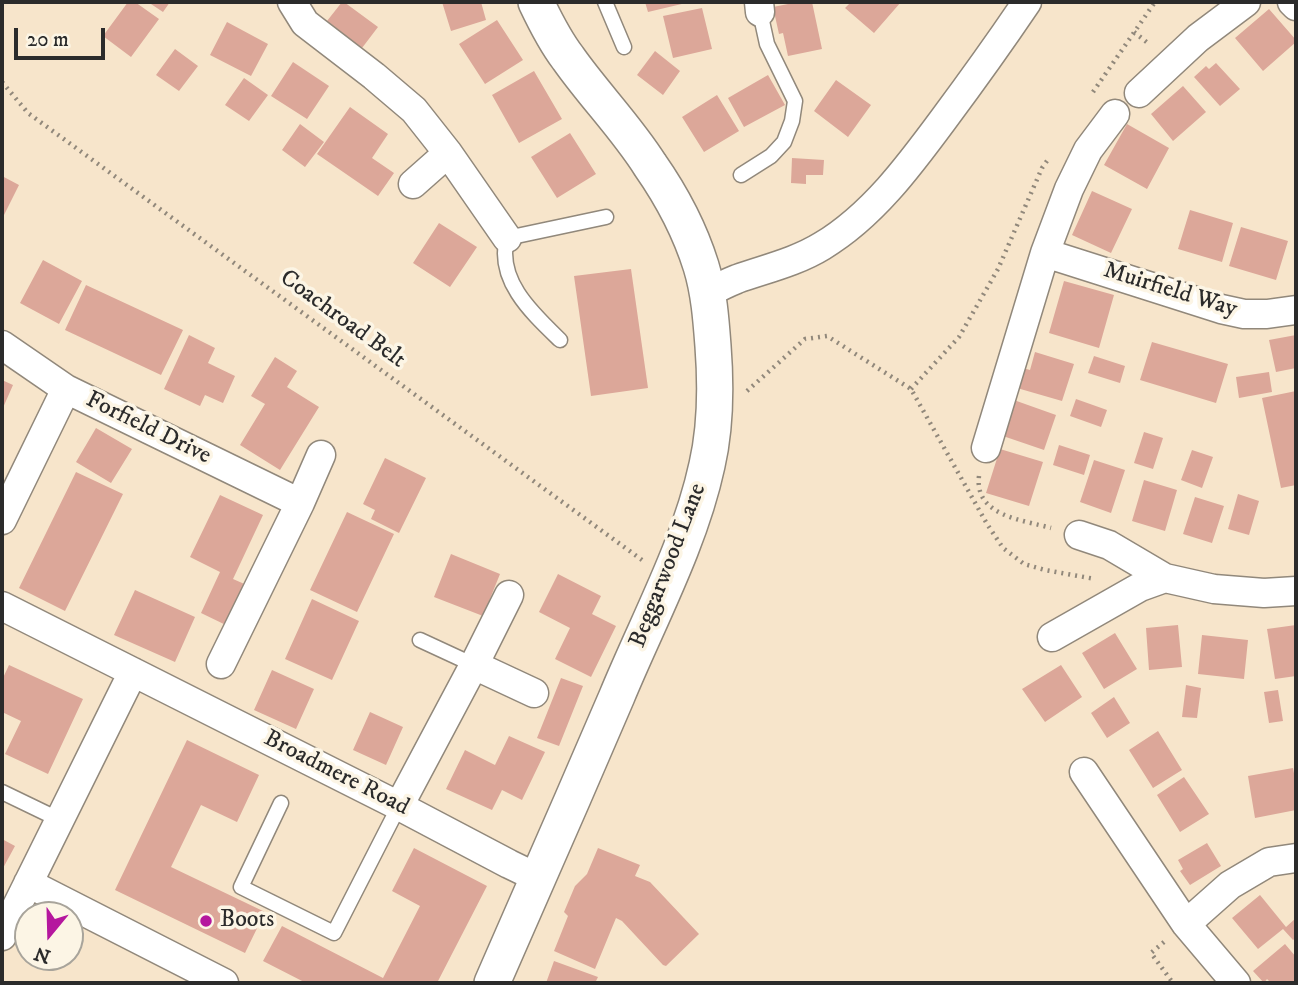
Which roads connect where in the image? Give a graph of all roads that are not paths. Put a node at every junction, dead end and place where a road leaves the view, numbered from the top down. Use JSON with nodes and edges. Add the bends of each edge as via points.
{"nodes":[{"id":1,"x":292,"y":2,"type":"edge"},
{"id":2,"x":536,"y":2,"type":"edge"},
{"id":3,"x":605,"y":2,"type":"edge"},
{"id":4,"x":1027,"y":2,"type":"edge"},
{"id":5,"x":1246,"y":2,"type":"edge"},
{"id":6,"x":1292,"y":2,"type":"edge"},
{"id":7,"x":1296,"y":6,"type":"edge"},
{"id":8,"x":760,"y":7,"type":"edge"},
{"id":9,"x":624,"y":47,"type":"dead end"},
{"id":10,"x":1139,"y":93,"type":"dead end"},
{"id":11,"x":1115,"y":114,"type":"dead end"},
{"id":12,"x":448,"y":153,"type":"junction"},
{"id":13,"x":741,"y":175,"type":"dead end"},
{"id":14,"x":413,"y":184,"type":"dead end"},
{"id":15,"x":607,"y":217,"type":"dead end"},
{"id":16,"x":507,"y":238,"type":"junction"},
{"id":17,"x":1045,"y":253,"type":"junction"},
{"id":18,"x":708,"y":293,"type":"junction"},
{"id":19,"x":1296,"y":310,"type":"edge"},
{"id":20,"x":560,"y":340,"type":"dead end"},
{"id":21,"x":2,"y":345,"type":"edge"},
{"id":22,"x":66,"y":389,"type":"junction"},
{"id":23,"x":986,"y":448,"type":"road end"},
{"id":24,"x":321,"y":456,"type":"dead end"},
{"id":25,"x":300,"y":503,"type":"junction"},
{"id":26,"x":2,"y":520,"type":"edge"},
{"id":27,"x":1079,"y":536,"type":"road end"},
{"id":28,"x":1165,"y":578,"type":"junction"},
{"id":29,"x":1296,"y":591,"type":"edge"},
{"id":30,"x":509,"y":595,"type":"dead end"},
{"id":31,"x":2,"y":606,"type":"edge"},
{"id":32,"x":1052,"y":637,"type":"dead end"},
{"id":33,"x":420,"y":640,"type":"dead end"},
{"id":34,"x":221,"y":664,"type":"dead end"},
{"id":35,"x":474,"y":665,"type":"junction"},
{"id":36,"x":133,"y":673,"type":"junction"},
{"id":37,"x":534,"y":693,"type":"dead end"},
{"id":38,"x":1084,"y":772,"type":"dead end"},
{"id":39,"x":2,"y":792,"type":"edge"},
{"id":40,"x":281,"y":803,"type":"dead end"},
{"id":41,"x":399,"y":806,"type":"junction"},
{"id":42,"x":60,"y":820,"type":"junction"},
{"id":43,"x":1296,"y":858,"type":"edge"},
{"id":44,"x":538,"y":877,"type":"junction"},
{"id":45,"x":28,"y":883,"type":"junction"},
{"id":46,"x":1186,"y":924,"type":"junction"},
{"id":47,"x":2,"y":936,"type":"edge"},
{"id":48,"x":224,"y":983,"type":"edge"},
{"id":49,"x":492,"y":983,"type":"edge"},
{"id":50,"x":1236,"y":983,"type":"edge"}],
"edges":[{"from":1,"to":12,"type":"street","via":[[305,23],[414,110]]},
{"from":2,"to":18,"type":"street","name":"Beggarwood Lane","via":[[568,58],[651,166],[689,236]]},
{"from":3,"to":9,"type":"lane"},
{"from":4,"to":18,"type":"street","via":[[928,140],[859,219],[819,248]]},
{"from":5,"to":10,"type":"street","via":[[1198,38]]},
{"from":6,"to":7,"type":"street"},
{"from":8,"to":13,"type":"lane","via":[[767,44],[795,102],[784,142]]},
{"from":11,"to":17,"type":"street","via":[[1088,150]]},
{"from":12,"to":14,"type":"street"},
{"from":12,"to":16,"type":"street"},
{"from":15,"to":16,"type":"lane"},
{"from":16,"to":20,"type":"lane","via":[[504,251],[509,278],[532,313]]},
{"from":17,"to":19,"type":"street","name":"Muirfield Way","via":[[1244,314]]},
{"from":17,"to":23,"type":"street"},
{"from":18,"to":44,"type":"street","name":"Beggarwood Lane","via":[[714,422],[699,498]]},
{"from":21,"to":22,"type":"street","name":"Forfield Drive"},
{"from":22,"to":25,"type":"street","name":"Forfield Drive"},
{"from":22,"to":26,"type":"street"},
{"from":24,"to":25,"type":"street"},
{"from":25,"to":34,"type":"street"},
{"from":27,"to":28,"type":"street","via":[[1109,545]]},
{"from":28,"to":29,"type":"street","via":[[1214,589]]},
{"from":28,"to":32,"type":"street","via":[[1140,587]]},
{"from":30,"to":35,"type":"street"},
{"from":31,"to":36,"type":"street","name":"Broadmere Road"},
{"from":33,"to":35,"type":"lane"},
{"from":35,"to":37,"type":"street"},
{"from":35,"to":41,"type":"street"},
{"from":36,"to":41,"type":"street","name":"Broadmere Road"},
{"from":36,"to":42,"type":"street"},
{"from":38,"to":46,"type":"street"},
{"from":39,"to":42,"type":"lane"},
{"from":40,"to":41,"type":"lane","via":[[241,887],[334,933]]},
{"from":41,"to":44,"type":"street","name":"Broadmere Road"},
{"from":42,"to":45,"type":"street"},
{"from":43,"to":46,"type":"street","via":[[1269,862],[1230,885]]},
{"from":44,"to":49,"type":"street","name":"Beggarwood Lane"},
{"from":45,"to":47,"type":"street"},
{"from":45,"to":48,"type":"street"},
{"from":46,"to":50,"type":"street"}]}
